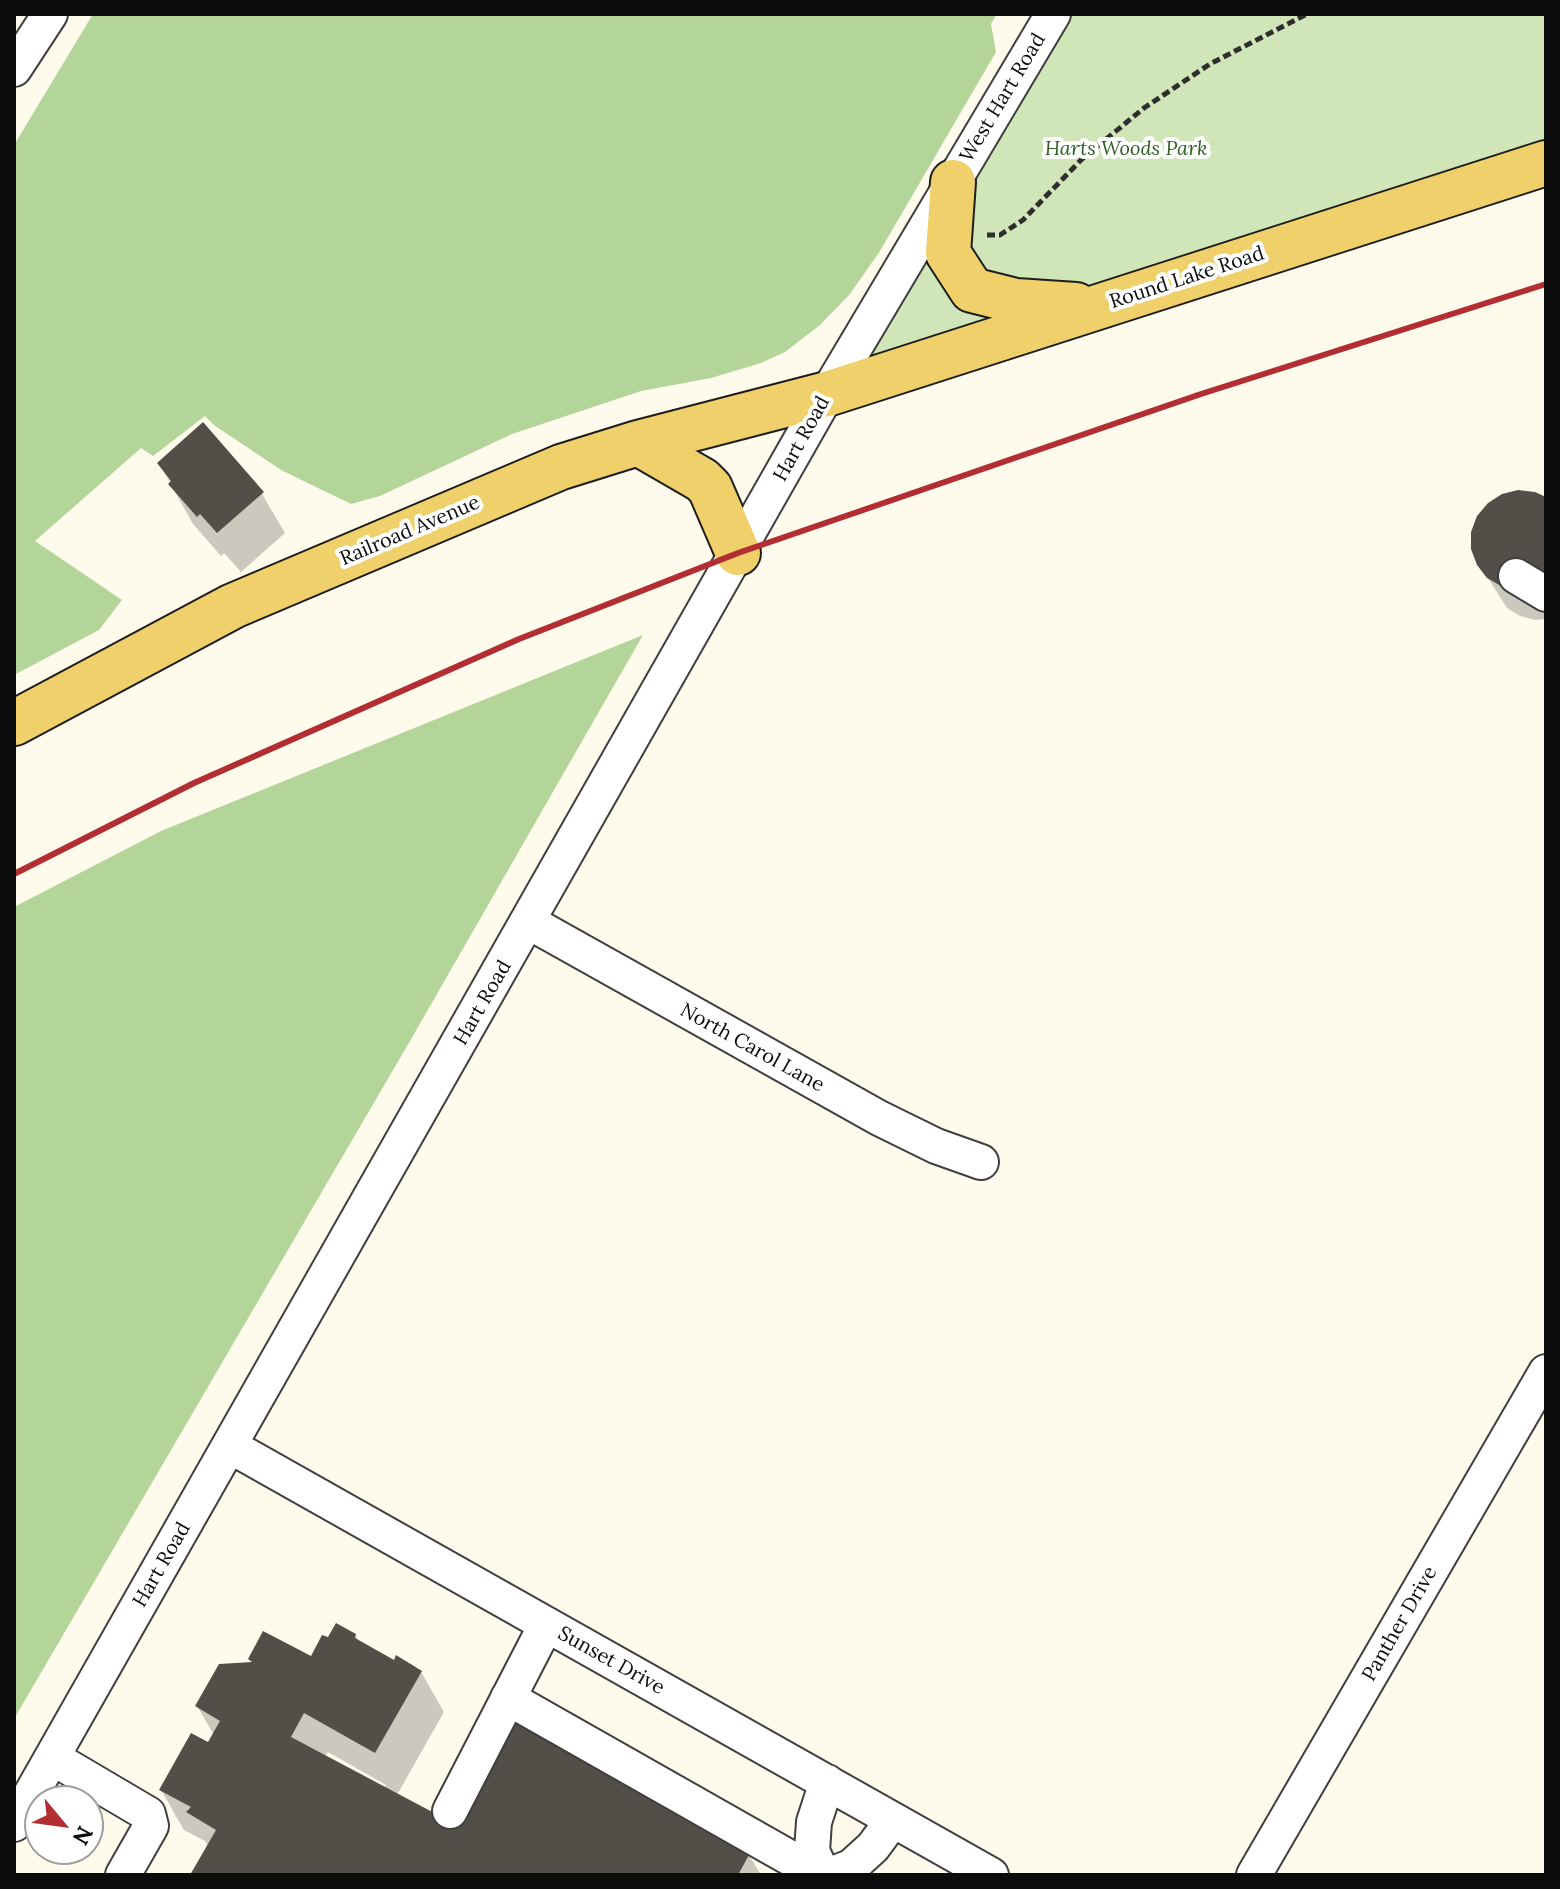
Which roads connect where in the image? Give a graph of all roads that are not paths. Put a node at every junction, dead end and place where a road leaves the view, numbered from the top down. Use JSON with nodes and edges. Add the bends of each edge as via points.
{"nodes":[{"id":1,"x":50,"y":14,"type":"edge"},
{"id":2,"x":1053,"y":14,"type":"edge"},
{"id":3,"x":14,"y":69,"type":"edge"},
{"id":4,"x":1546,"y":163,"type":"edge"},
{"id":5,"x":953,"y":182,"type":"junction"},
{"id":6,"x":1098,"y":307,"type":"junction"},
{"id":7,"x":827,"y":394,"type":"junction"},
{"id":8,"x":638,"y":443,"type":"junction"},
{"id":9,"x":738,"y":553,"type":"junction"},
{"id":10,"x":1516,"y":576,"type":"dead end"},
{"id":11,"x":1546,"y":594,"type":"edge"},
{"id":12,"x":14,"y":723,"type":"edge"},
{"id":13,"x":529,"y":922,"type":"junction"},
{"id":14,"x":981,"y":1162,"type":"dead end"},
{"id":15,"x":1546,"y":1372,"type":"edge"},
{"id":16,"x":230,"y":1446,"type":"junction"},
{"id":17,"x":546,"y":1625,"type":"junction"},
{"id":18,"x":508,"y":1698,"type":"junction"},
{"id":19,"x":53,"y":1758,"type":"junction"},
{"id":20,"x":827,"y":1782,"type":"junction"},
{"id":21,"x":450,"y":1811,"type":"dead end"},
{"id":22,"x":893,"y":1820,"type":"junction"},
{"id":23,"x":14,"y":1824,"type":"edge"},
{"id":24,"x":123,"y":1875,"type":"edge"},
{"id":25,"x":822,"y":1875,"type":"edge"},
{"id":26,"x":830,"y":1875,"type":"edge"},
{"id":27,"x":991,"y":1875,"type":"edge"},
{"id":28,"x":1254,"y":1875,"type":"edge"}],
"edges":[{"from":1,"to":3,"type":"street"},
{"from":2,"to":5,"type":"street","name":"West Hart Road"},
{"from":4,"to":6,"type":"main road","name":"Round Lake Road"},
{"from":5,"to":6,"type":"main road","via":[[948,253],[972,290],[1016,301]]},
{"from":5,"to":7,"type":"street","name":"Hart Road"},
{"from":6,"to":7,"type":"main road","name":"Round Lake Road"},
{"from":7,"to":8,"type":"main road","name":"Railroad Avenue"},
{"from":7,"to":9,"type":"street","name":"Hart Road"},
{"from":8,"to":9,"type":"main road","via":[[710,488]]},
{"from":8,"to":12,"type":"main road","name":"Railroad Avenue","via":[[561,467],[233,606]]},
{"from":9,"to":13,"type":"street","name":"Hart Road"},
{"from":10,"to":11,"type":"street"},
{"from":13,"to":14,"type":"street","name":"North Carol Lane","via":[[879,1118]]},
{"from":13,"to":16,"type":"street","name":"Hart Road"},
{"from":15,"to":28,"type":"street","name":"Panther Drive"},
{"from":16,"to":17,"type":"street","name":"Sunset Drive"},
{"from":16,"to":19,"type":"street","name":"Hart Road"},
{"from":17,"to":18,"type":"street"},
{"from":17,"to":20,"type":"street","name":"Sunset Drive"},
{"from":18,"to":21,"type":"street"},
{"from":18,"to":25,"type":"street"},
{"from":19,"to":23,"type":"street","name":"Hart Road"},
{"from":19,"to":24,"type":"street","via":[[148,1814],[151,1826]]},
{"from":20,"to":22,"type":"street","name":"Sunset Drive"},
{"from":20,"to":25,"type":"street","via":[[814,1822],[812,1851]]},
{"from":22,"to":26,"type":"street","via":[[851,1867]]},
{"from":22,"to":27,"type":"street","name":"Sunset Drive"}]}
